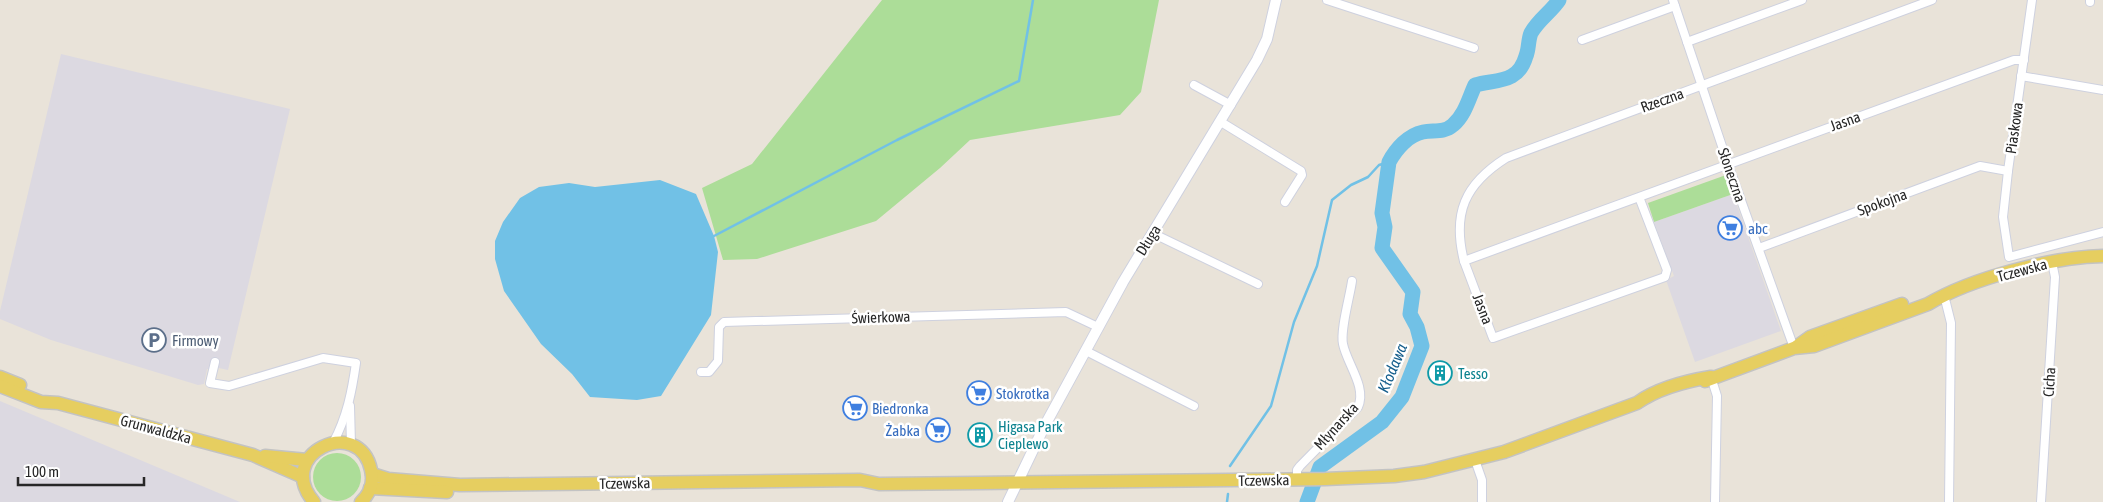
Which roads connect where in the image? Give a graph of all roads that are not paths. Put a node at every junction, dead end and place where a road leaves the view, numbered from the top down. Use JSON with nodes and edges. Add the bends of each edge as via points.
{"nodes":[{"id":1,"x":1276,"y":0,"type":"edge"},
{"id":2,"x":1327,"y":0,"type":"edge"},
{"id":3,"x":1802,"y":0,"type":"edge"},
{"id":4,"x":1932,"y":0,"type":"edge"},
{"id":5,"x":2032,"y":0,"type":"edge"},
{"id":6,"x":1674,"y":3,"type":"edge"},
{"id":7,"x":1582,"y":40,"type":"dead end"},
{"id":8,"x":1687,"y":42,"type":"junction"},
{"id":9,"x":1474,"y":48,"type":"dead end"},
{"id":10,"x":2024,"y":60,"type":"junction"},
{"id":11,"x":2021,"y":76,"type":"junction"},
{"id":12,"x":1194,"y":85,"type":"dead end"},
{"id":13,"x":1702,"y":85,"type":"junction"},
{"id":14,"x":2103,"y":90,"type":"edge"},
{"id":15,"x":1231,"y":105,"type":"junction"},
{"id":16,"x":1221,"y":122,"type":"junction"},
{"id":17,"x":1728,"y":164,"type":"junction"},
{"id":18,"x":2008,"y":171,"type":"junction"},
{"id":19,"x":1639,"y":197,"type":"junction"},
{"id":20,"x":1285,"y":202,"type":"dead end"},
{"id":21,"x":2103,"y":232,"type":"edge"},
{"id":22,"x":1152,"y":233,"type":"junction"},
{"id":23,"x":1758,"y":248,"type":"junction"},
{"id":24,"x":2103,"y":256,"type":"edge"},
{"id":25,"x":1464,"y":261,"type":"junction"},
{"id":26,"x":2052,"y":262,"type":"junction"},
{"id":27,"x":1352,"y":281,"type":"dead end"},
{"id":28,"x":1258,"y":284,"type":"dead end"},
{"id":29,"x":1944,"y":295,"type":"junction"},
{"id":30,"x":1098,"y":327,"type":"junction"},
{"id":31,"x":1794,"y":348,"type":"junction"},
{"id":32,"x":1086,"y":351,"type":"junction"},
{"id":33,"x":215,"y":362,"type":"dead end"},
{"id":34,"x":701,"y":372,"type":"dead end"},
{"id":35,"x":0,"y":377,"type":"edge"},
{"id":36,"x":1711,"y":377,"type":"junction"},
{"id":37,"x":0,"y":386,"type":"edge"},
{"id":38,"x":350,"y":399,"type":"junction"},
{"id":39,"x":58,"y":403,"type":"junction"},
{"id":40,"x":1194,"y":406,"type":"dead end"},
{"id":41,"x":333,"y":443,"type":"junction"},
{"id":42,"x":351,"y":445,"type":"junction"},
{"id":43,"x":253,"y":455,"type":"junction"},
{"id":44,"x":308,"y":460,"type":"junction"},
{"id":45,"x":1475,"y":460,"type":"junction"},
{"id":46,"x":372,"y":474,"type":"junction"},
{"id":47,"x":303,"y":477,"type":"junction"},
{"id":48,"x":1301,"y":480,"type":"junction"},
{"id":49,"x":1017,"y":482,"type":"junction"},
{"id":50,"x":879,"y":484,"type":"junction"},
{"id":51,"x":365,"y":498,"type":"edge"},
{"id":52,"x":314,"y":502,"type":"edge"},
{"id":53,"x":1008,"y":502,"type":"edge"},
{"id":54,"x":1482,"y":502,"type":"edge"},
{"id":55,"x":1714,"y":502,"type":"edge"},
{"id":56,"x":1949,"y":502,"type":"edge"},
{"id":57,"x":2041,"y":502,"type":"edge"}],
"edges":[{"from":1,"to":15,"type":"street","name":"Długa","via":[[1263,49]]},
{"from":2,"to":9,"type":"street"},
{"from":3,"to":8,"type":"street"},
{"from":4,"to":13,"type":"street","name":"Rzeczna"},
{"from":5,"to":10,"type":"street","name":"Piaskowa"},
{"from":6,"to":7,"type":"street"},
{"from":6,"to":8,"type":"street","name":"Słoneczna"},
{"from":8,"to":13,"type":"street","name":"Słoneczna"},
{"from":10,"to":11,"type":"street","name":"Piaskowa"},
{"from":10,"to":17,"type":"street","name":"Jasna","via":[[2014,60]]},
{"from":11,"to":14,"type":"street"},
{"from":11,"to":18,"type":"street","name":"Piaskowa"},
{"from":12,"to":15,"type":"street"},
{"from":13,"to":17,"type":"street","name":"Słoneczna"},
{"from":13,"to":25,"type":"street","name":"Rzeczna","via":[[1516,154],[1495,165],[1479,180],[1460,213],[1459,238]]},
{"from":15,"to":16,"type":"street","name":"Długa"},
{"from":16,"to":20,"type":"street","via":[[1301,171],[1302,175]]},
{"from":16,"to":22,"type":"street","name":"Długa"},
{"from":17,"to":19,"type":"street","name":"Jasna"},
{"from":17,"to":23,"type":"street","name":"Słoneczna"},
{"from":18,"to":21,"type":"street","name":"Piaskowa","via":[[2003,217],[2009,257]]},
{"from":18,"to":23,"type":"street","name":"Spokojna","via":[[1980,166]]},
{"from":19,"to":25,"type":"street","name":"Jasna"},
{"from":19,"to":25,"type":"street","name":"Jasna","via":[[1667,270],[1665,276],[1493,338]]},
{"from":22,"to":28,"type":"street"},
{"from":22,"to":30,"type":"street","name":"Długa"},
{"from":23,"to":31,"type":"street","name":"Słoneczna"},
{"from":24,"to":26,"type":"main road","name":"Tczewska","via":[[2080,256]]},
{"from":26,"to":29,"type":"main road","name":"Tczewska","via":[[1996,276]]},
{"from":26,"to":57,"type":"street","name":"Cicha","via":[[2055,278]]},
{"from":27,"to":48,"type":"street","name":"Młynarska","via":[[1342,338],[1360,390],[1360,402],[1300,466],[1297,470]]},
{"from":29,"to":31,"type":"main road","name":"Tczewska","via":[[1926,296],[1810,337]]},
{"from":29,"to":56,"type":"street","via":[[1951,323]]},
{"from":30,"to":32,"type":"street","name":"Długa"},
{"from":30,"to":34,"type":"street","name":"Świerkowa","via":[[1066,312],[724,322],[719,327],[718,361],[709,372]]},
{"from":31,"to":36,"type":"main road","name":"Tczewska"},
{"from":32,"to":40,"type":"street"},
{"from":32,"to":49,"type":"street","name":"Długa"},
{"from":33,"to":38,"type":"street","via":[[210,383],[229,386],[323,358],[356,363]]},
{"from":35,"to":39,"type":"main road","name":"Grunwaldzka"},
{"from":36,"to":45,"type":"main road","name":"Tczewska","via":[[1650,403],[1637,403]]},
{"from":36,"to":55,"type":"street","via":[[1717,396]]},
{"from":37,"to":39,"type":"main road","name":"Grunwaldzka","via":[[41,402]]},
{"from":38,"to":41,"type":"street"},
{"from":38,"to":42,"type":"street"},
{"from":39,"to":43,"type":"main road","name":"Grunwaldzka"},
{"from":41,"to":42,"type":"main road"},
{"from":41,"to":44,"type":"main road","via":[[318,449]]},
{"from":42,"to":46,"type":"main road","via":[[366,457]]},
{"from":43,"to":44,"type":"main road","name":"Grunwaldzka"},
{"from":43,"to":47,"type":"main road","name":"Grunwaldzka"},
{"from":44,"to":47,"type":"main road"},
{"from":45,"to":48,"type":"main road","name":"Tczewska","via":[[1416,473]]},
{"from":45,"to":54,"type":"street","via":[[1482,480]]},
{"from":46,"to":50,"type":"main road","name":"Tczewska","via":[[388,479],[460,485],[860,480]]},
{"from":46,"to":51,"type":"main road"},
{"from":47,"to":52,"type":"main road","via":[[304,487]]},
{"from":48,"to":49,"type":"main road","name":"Tczewska"},
{"from":49,"to":50,"type":"main road","name":"Tczewska"},
{"from":49,"to":53,"type":"street","name":"Długa"},
{"from":50,"to":51,"type":"main road","name":"Tczewska","via":[[859,488]]}]}
